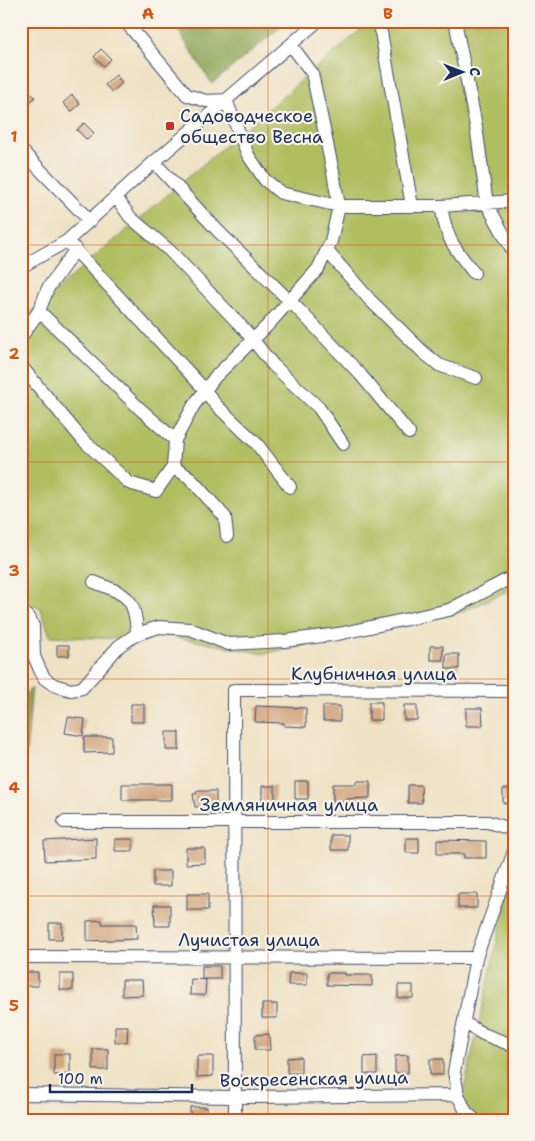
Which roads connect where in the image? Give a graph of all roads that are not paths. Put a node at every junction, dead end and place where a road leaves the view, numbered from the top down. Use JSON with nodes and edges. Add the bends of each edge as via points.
{"nodes":[{"id":1,"x":124,"y":21,"type":"edge"},
{"id":2,"x":318,"y":21,"type":"edge"},
{"id":3,"x":379,"y":21,"type":"edge"},
{"id":4,"x":455,"y":21,"type":"edge"},
{"id":5,"x":291,"y":45,"type":"junction"},
{"id":6,"x":226,"y":100,"type":"junction"},
{"id":7,"x":21,"y":150,"type":"edge"},
{"id":8,"x":154,"y":162,"type":"junction"},
{"id":9,"x":116,"y":197,"type":"junction"},
{"id":10,"x":514,"y":201,"type":"edge"},
{"id":11,"x":487,"y":204,"type":"junction"},
{"id":12,"x":338,"y":206,"type":"junction"},
{"id":13,"x":412,"y":206,"type":"junction"},
{"id":14,"x":441,"y":206,"type":"junction"},
{"id":15,"x":90,"y":221,"type":"junction"},
{"id":16,"x":72,"y":245,"type":"junction"},
{"id":17,"x":327,"y":251,"type":"junction"},
{"id":18,"x":514,"y":253,"type":"edge"},
{"id":19,"x":21,"y":267,"type":"edge"},
{"id":20,"x":474,"y":273,"type":"dead end"},
{"id":21,"x":291,"y":301,"type":"junction"},
{"id":22,"x":39,"y":311,"type":"junction"},
{"id":23,"x":21,"y":337,"type":"edge"},
{"id":24,"x":254,"y":339,"type":"junction"},
{"id":25,"x":21,"y":366,"type":"edge"},
{"id":26,"x":476,"y":378,"type":"dead end"},
{"id":27,"x":205,"y":390,"type":"junction"},
{"id":28,"x":408,"y":434,"type":"dead end"},
{"id":29,"x":175,"y":440,"type":"junction"},
{"id":30,"x":343,"y":444,"type":"dead end"},
{"id":31,"x":173,"y":467,"type":"junction"},
{"id":32,"x":290,"y":487,"type":"dead end"},
{"id":33,"x":227,"y":536,"type":"dead end"},
{"id":34,"x":514,"y":576,"type":"edge"},
{"id":35,"x":94,"y":582,"type":"dead end"},
{"id":36,"x":21,"y":611,"type":"edge"},
{"id":37,"x":137,"y":634,"type":"junction"},
{"id":38,"x":514,"y":691,"type":"edge"},
{"id":39,"x":64,"y":822,"type":"dead end"},
{"id":40,"x":235,"y":822,"type":"junction"},
{"id":41,"x":514,"y":830,"type":"edge"},
{"id":42,"x":514,"y":851,"type":"edge"},
{"id":43,"x":511,"y":869,"type":"edge"},
{"id":44,"x":21,"y":957,"type":"edge"},
{"id":45,"x":235,"y":958,"type":"junction"},
{"id":46,"x":476,"y":958,"type":"junction"},
{"id":47,"x":465,"y":1023,"type":"junction"},
{"id":48,"x":514,"y":1046,"type":"edge"},
{"id":49,"x":21,"y":1094,"type":"edge"},
{"id":50,"x":458,"y":1095,"type":"junction"},
{"id":51,"x":235,"y":1098,"type":"junction"},
{"id":52,"x":235,"y":1120,"type":"edge"},
{"id":53,"x":475,"y":1120,"type":"edge"}],
"edges":[{"from":1,"to":6,"type":"street","via":[[187,95],[206,101]]},
{"from":2,"to":5,"type":"street"},
{"from":3,"to":13,"type":"street"},
{"from":4,"to":11,"type":"street","via":[[476,126]]},
{"from":5,"to":6,"type":"street"},
{"from":5,"to":12,"type":"street","via":[[312,74]]},
{"from":6,"to":8,"type":"street"},
{"from":6,"to":12,"type":"street","via":[[248,155],[272,188],[280,193]]},
{"from":7,"to":15,"type":"street"},
{"from":8,"to":9,"type":"street"},
{"from":8,"to":21,"type":"street","via":[[219,232]]},
{"from":9,"to":15,"type":"street"},
{"from":9,"to":24,"type":"street","via":[[130,217],[170,251]]},
{"from":10,"to":11,"type":"street"},
{"from":11,"to":14,"type":"street"},
{"from":11,"to":18,"type":"street"},
{"from":12,"to":13,"type":"street"},
{"from":12,"to":17,"type":"street"},
{"from":13,"to":14,"type":"street"},
{"from":14,"to":20,"type":"street","via":[[446,233]]},
{"from":15,"to":16,"type":"street"},
{"from":16,"to":19,"type":"street"},
{"from":16,"to":22,"type":"street"},
{"from":16,"to":27,"type":"street"},
{"from":17,"to":21,"type":"street","via":[[318,269]]},
{"from":17,"to":26,"type":"street","via":[[370,300],[423,352],[439,364]]},
{"from":21,"to":24,"type":"street"},
{"from":21,"to":28,"type":"street","via":[[360,374]]},
{"from":22,"to":23,"type":"street"},
{"from":22,"to":29,"type":"street"},
{"from":24,"to":27,"type":"street"},
{"from":24,"to":30,"type":"street","via":[[273,365],[319,408]]},
{"from":25,"to":31,"type":"street","via":[[82,439],[128,483],[156,491]]},
{"from":27,"to":29,"type":"street"},
{"from":27,"to":32,"type":"street","via":[[215,404],[257,444]]},
{"from":29,"to":31,"type":"street"},
{"from":31,"to":33,"type":"street","via":[[189,477],[225,517]]},
{"from":34,"to":37,"type":"street","via":[[449,610],[338,634],[228,644],[190,628],[159,627]]},
{"from":35,"to":37,"type":"street","via":[[129,597],[135,608]]},
{"from":36,"to":37,"type":"street","via":[[33,626],[34,656],[45,679],[71,690],[82,688],[119,646]]},
{"from":38,"to":40,"type":"street","name":"Клубничная улица","via":[[234,690]]},
{"from":39,"to":40,"type":"street","name":"Земляничная улица"},
{"from":40,"to":41,"type":"street","name":"Земляничная улица","via":[[488,822]]},
{"from":40,"to":45,"type":"street"},
{"from":42,"to":43,"type":"street"},
{"from":43,"to":46,"type":"street"},
{"from":44,"to":45,"type":"street","name":"Лучистая улица"},
{"from":45,"to":46,"type":"street","name":"Лучистая улица"},
{"from":45,"to":51,"type":"street"},
{"from":46,"to":47,"type":"street"},
{"from":47,"to":48,"type":"street"},
{"from":47,"to":50,"type":"street","via":[[454,1072]]},
{"from":49,"to":51,"type":"street","name":"Воскресенская улица"},
{"from":50,"to":51,"type":"street","name":"Воскресенская улица"},
{"from":50,"to":53,"type":"street","via":[[466,1112]]},
{"from":51,"to":52,"type":"street"}]}
